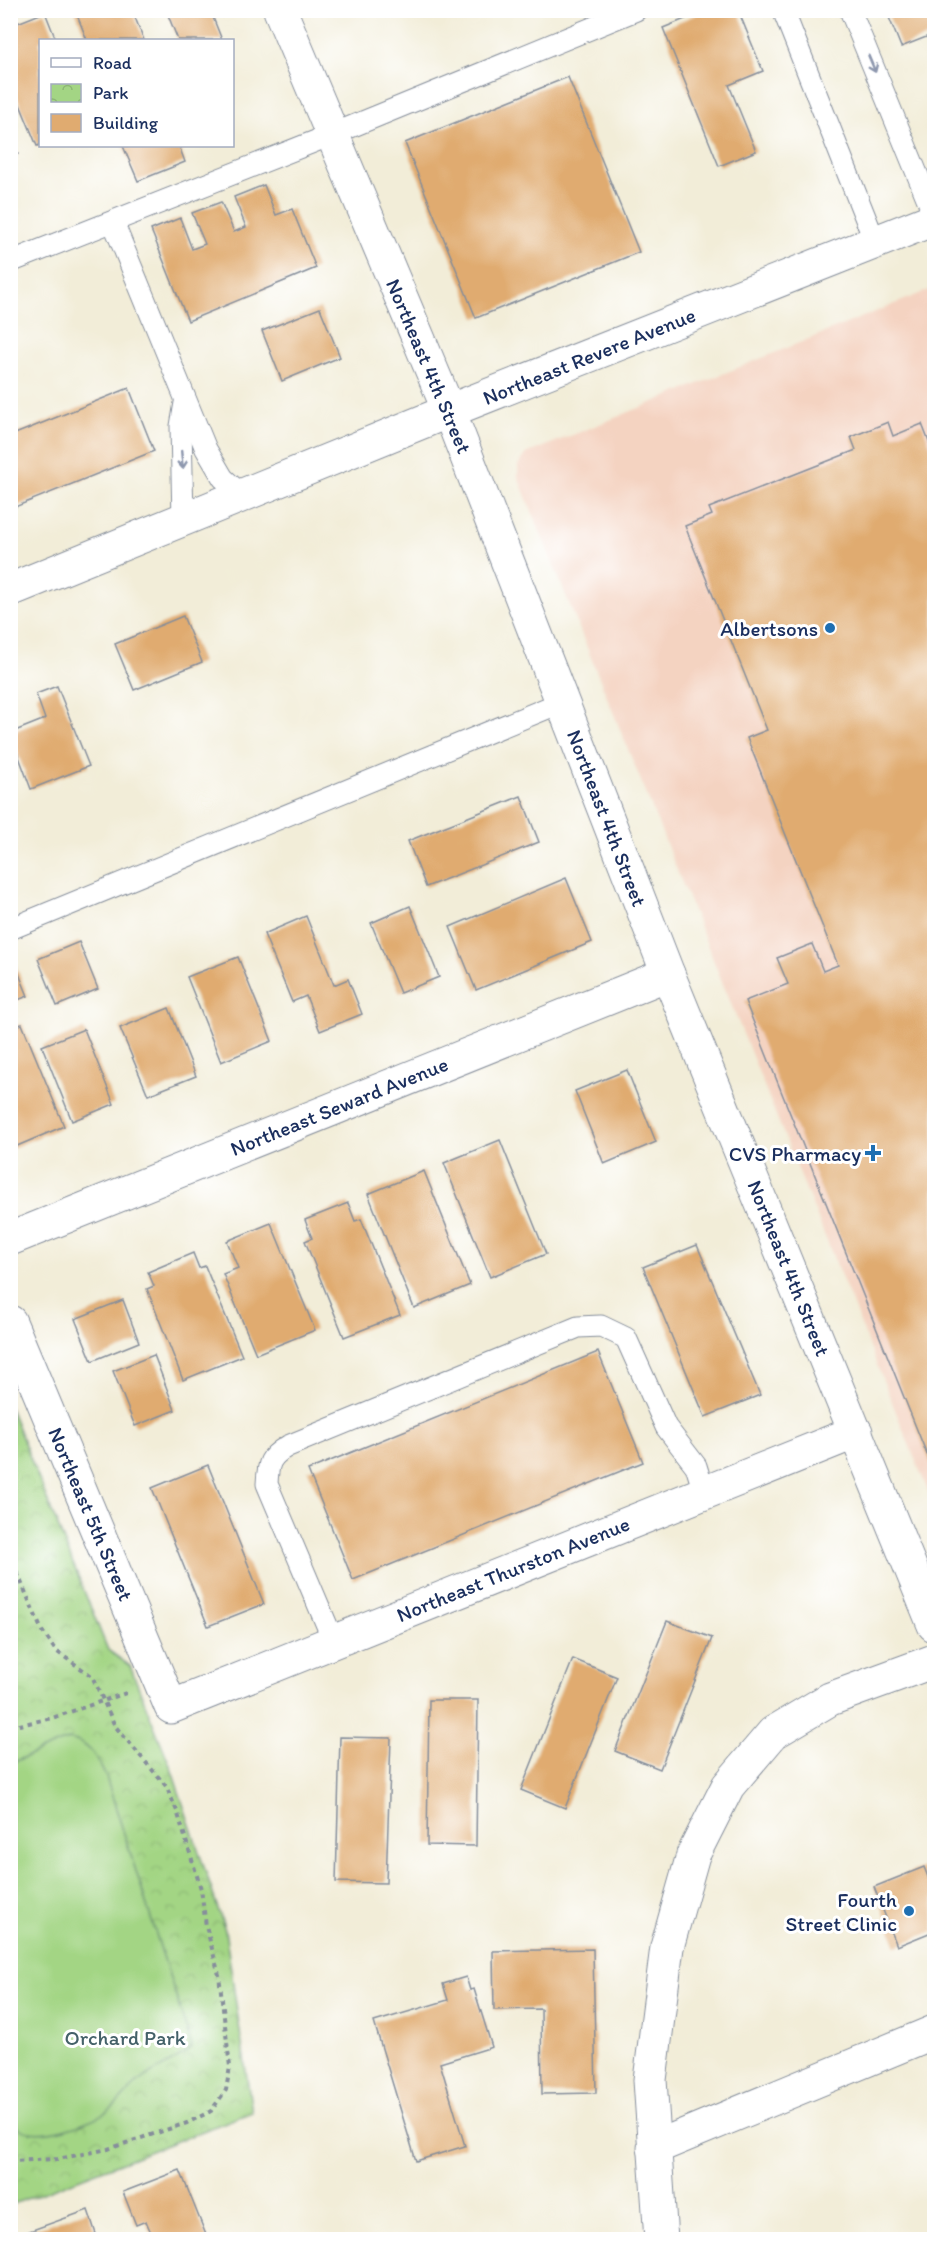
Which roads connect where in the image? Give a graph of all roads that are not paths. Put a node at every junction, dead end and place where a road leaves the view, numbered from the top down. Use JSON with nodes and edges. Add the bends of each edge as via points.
{"nodes":[{"id":1,"x":280,"y":10,"type":"edge"},
{"id":2,"x":636,"y":10,"type":"edge"},
{"id":3,"x":783,"y":10,"type":"edge"},
{"id":4,"x":850,"y":10,"type":"edge"},
{"id":5,"x":331,"y":135,"type":"junction"},
{"id":6,"x":934,"y":217,"type":"edge"},
{"id":7,"x":113,"y":222,"type":"junction"},
{"id":8,"x":875,"y":242,"type":"junction"},
{"id":9,"x":10,"y":262,"type":"edge"},
{"id":10,"x":185,"y":402,"type":"junction"},
{"id":11,"x":449,"y":411,"type":"junction"},
{"id":12,"x":243,"y":496,"type":"junction"},
{"id":13,"x":183,"y":520,"type":"junction"},
{"id":14,"x":10,"y":590,"type":"edge"},
{"id":15,"x":562,"y":702,"type":"junction"},
{"id":16,"x":10,"y":929,"type":"edge"},
{"id":17,"x":668,"y":974,"type":"junction"},
{"id":18,"x":10,"y":1239,"type":"edge"},
{"id":19,"x":10,"y":1322,"type":"edge"},
{"id":20,"x":856,"y":1432,"type":"junction"},
{"id":21,"x":705,"y":1492,"type":"junction"},
{"id":22,"x":934,"y":1625,"type":"edge"},
{"id":23,"x":334,"y":1642,"type":"junction"},
{"id":24,"x":934,"y":1661,"type":"edge"},
{"id":25,"x":166,"y":1695,"type":"joint"},
{"id":26,"x":934,"y":2032,"type":"edge"},
{"id":27,"x":654,"y":2148,"type":"junction"},
{"id":28,"x":661,"y":2240,"type":"edge"}],
"edges":[{"from":1,"to":5,"type":"street","name":"Northeast 4th Street"},
{"from":2,"to":5,"type":"lane"},
{"from":3,"to":8,"type":"lane"},
{"from":4,"to":6,"type":"lane","one_way":true},
{"from":5,"to":7,"type":"lane"},
{"from":5,"to":11,"type":"street","name":"Northeast 4th Street"},
{"from":6,"to":8,"type":"street","name":"Northeast Revere Avenue"},
{"from":7,"to":9,"type":"lane"},
{"from":7,"to":10,"type":"lane"},
{"from":8,"to":11,"type":"street","name":"Northeast Revere Avenue"},
{"from":10,"to":12,"type":"lane","via":[[223,478]]},
{"from":10,"to":13,"type":"lane","one_way":true,"via":[[181,426]]},
{"from":11,"to":12,"type":"street","name":"Northeast Revere Avenue"},
{"from":11,"to":15,"type":"street","name":"Northeast 4th Street"},
{"from":12,"to":13,"type":"street","name":"Northeast Revere Avenue"},
{"from":13,"to":14,"type":"street","name":"Northeast Revere Avenue"},
{"from":15,"to":16,"type":"lane"},
{"from":15,"to":17,"type":"street","name":"Northeast 4th Street"},
{"from":17,"to":18,"type":"street","name":"Northeast Seward Avenue"},
{"from":17,"to":20,"type":"street","name":"Northeast 4th Street"},
{"from":19,"to":25,"type":"street","name":"Northeast 5th Street"},
{"from":20,"to":21,"type":"street","name":"Northeast Thurston Avenue"},
{"from":20,"to":22,"type":"street","name":"Northeast 4th Street"},
{"from":21,"to":23,"type":"street","name":"Northeast Thurston Avenue"},
{"from":21,"to":23,"type":"lane","via":[[696,1466],[666,1427],[626,1338],[601,1326],[578,1327],[274,1454],[268,1466],[267,1484]]},
{"from":23,"to":25,"type":"street","name":"Northeast Thurston Avenue"},
{"from":24,"to":27,"type":"street","via":[[830,1699],[773,1733],[728,1786],[693,1856],[667,1947],[650,2080]]},
{"from":26,"to":27,"type":"street"},
{"from":27,"to":28,"type":"street"}]}
